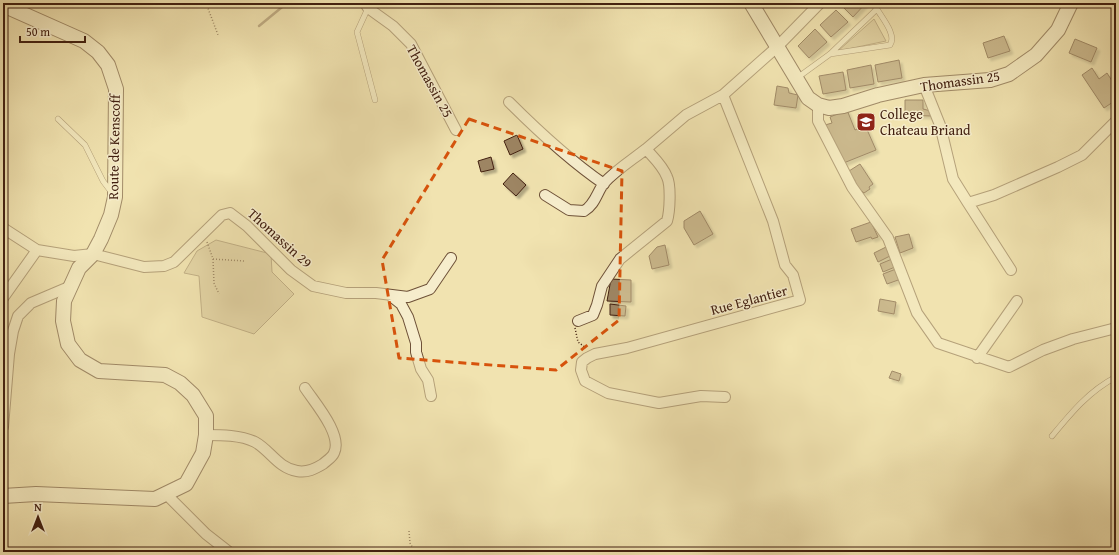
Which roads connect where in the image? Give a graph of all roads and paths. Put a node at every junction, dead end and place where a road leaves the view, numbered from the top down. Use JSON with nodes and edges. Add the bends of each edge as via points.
{"nodes":[{"id":1,"x":206,"y":3,"type":"edge"},
{"id":2,"x":751,"y":3,"type":"edge"},
{"id":3,"x":820,"y":3,"type":"edge"},
{"id":4,"x":872,"y":3,"type":"edge"},
{"id":5,"x":1071,"y":3,"type":"edge"},
{"id":6,"x":3,"y":5,"type":"edge"},
{"id":7,"x":367,"y":6,"type":"edge"},
{"id":8,"x":877,"y":10,"type":"junction"},
{"id":9,"x":218,"y":35,"type":"dead end"},
{"id":10,"x":777,"y":47,"type":"junction"},
{"id":11,"x":830,"y":54,"type":"junction"},
{"id":12,"x":797,"y":78,"type":"junction"},
{"id":13,"x":924,"y":85,"type":"junction"},
{"id":14,"x":723,"y":95,"type":"junction"},
{"id":15,"x":375,"y":100,"type":"dead end"},
{"id":16,"x":509,"y":102,"type":"dead end"},
{"id":17,"x":818,"y":105,"type":"junction"},
{"id":18,"x":58,"y":119,"type":"dead end"},
{"id":19,"x":1116,"y":121,"type":"edge"},
{"id":20,"x":456,"y":130,"type":"dead end"},
{"id":21,"x":646,"y":149,"type":"junction"},
{"id":22,"x":604,"y":184,"type":"junction"},
{"id":23,"x":545,"y":196,"type":"dead end"},
{"id":24,"x":115,"y":197,"type":"junction"},
{"id":25,"x":968,"y":203,"type":"junction"},
{"id":26,"x":3,"y":228,"type":"edge"},
{"id":27,"x":202,"y":234,"type":"junction"},
{"id":28,"x":37,"y":250,"type":"junction"},
{"id":29,"x":93,"y":254,"type":"junction"},
{"id":30,"x":451,"y":258,"type":"dead end"},
{"id":31,"x":213,"y":259,"type":"junction"},
{"id":32,"x":244,"y":261,"type":"dead end"},
{"id":33,"x":1011,"y":270,"type":"dead end"},
{"id":34,"x":71,"y":286,"type":"junction"},
{"id":35,"x":219,"y":294,"type":"dead end"},
{"id":36,"x":389,"y":295,"type":"junction"},
{"id":37,"x":3,"y":298,"type":"edge"},
{"id":38,"x":1017,"y":301,"type":"dead end"},
{"id":39,"x":578,"y":321,"type":"joint"},
{"id":40,"x":1116,"y":328,"type":"edge"},
{"id":41,"x":595,"y":354,"type":"junction"},
{"id":42,"x":977,"y":358,"type":"junction"},
{"id":43,"x":1116,"y":377,"type":"edge"},
{"id":44,"x":305,"y":388,"type":"dead end"},
{"id":45,"x":431,"y":396,"type":"dead end"},
{"id":46,"x":724,"y":397,"type":"dead end"},
{"id":47,"x":3,"y":427,"type":"edge"},
{"id":48,"x":206,"y":434,"type":"junction"},
{"id":49,"x":1052,"y":436,"type":"dead end"},
{"id":50,"x":167,"y":495,"type":"junction"},
{"id":51,"x":3,"y":496,"type":"edge"},
{"id":52,"x":409,"y":531,"type":"dead end"},
{"id":53,"x":229,"y":552,"type":"edge"},
{"id":54,"x":414,"y":552,"type":"edge"}],
"edges":[{"from":1,"to":9,"type":"path"},
{"from":2,"to":10,"type":"main road"},
{"from":3,"to":10,"type":"street"},
{"from":4,"to":8,"type":"lane"},
{"from":5,"to":13,"type":"main road","name":"Thomassin 25","via":[[1058,30],[1036,55],[1009,74],[990,80]]},
{"from":6,"to":24,"type":"main road","name":"Route de Kenscoff","via":[[84,41],[98,52],[108,65],[116,90]]},
{"from":7,"to":15,"type":"lane","via":[[357,32]]},
{"from":7,"to":20,"type":"street","name":"Thomassin 25","via":[[411,44]]},
{"from":8,"to":11,"type":"lane"},
{"from":8,"to":11,"type":"lane","via":[[892,35],[890,45]]},
{"from":10,"to":12,"type":"main road"},
{"from":10,"to":14,"type":"street"},
{"from":11,"to":12,"type":"lane"},
{"from":12,"to":17,"type":"main road","via":[[808,98]]},
{"from":13,"to":17,"type":"main road","name":"Thomassin 25","via":[[843,106],[829,108]]},
{"from":13,"to":25,"type":"street","via":[[940,125],[953,179]]},
{"from":14,"to":21,"type":"street","via":[[686,115]]},
{"from":14,"to":41,"type":"street","name":"Rue Eglantier","via":[[773,221],[785,265],[793,275],[800,300],[627,348]]},
{"from":16,"to":22,"type":"street","via":[[553,145]]},
{"from":17,"to":42,"type":"street","via":[[818,121],[852,187],[888,238],[917,313],[938,343]]},
{"from":18,"to":24,"type":"lane","via":[[85,145]]},
{"from":19,"to":25,"type":"street","via":[[1082,155],[1000,192]]},
{"from":21,"to":22,"type":"street"},
{"from":21,"to":39,"type":"street","via":[[668,178],[670,213],[667,221],[620,259],[602,286],[593,315]]},
{"from":22,"to":23,"type":"street","via":[[593,204],[584,211],[569,210]]},
{"from":24,"to":29,"type":"main road","name":"Route de Kenscoff","via":[[111,215]]},
{"from":25,"to":33,"type":"street"},
{"from":26,"to":28,"type":"street"},
{"from":27,"to":29,"type":"street","name":"Thomassin 29","via":[[174,262],[164,266],[144,267]]},
{"from":27,"to":31,"type":"path"},
{"from":27,"to":36,"type":"street","name":"Thomassin 29","via":[[222,215],[230,213],[313,286],[346,293]]},
{"from":28,"to":29,"type":"street","name":"Thomassin 29","via":[[74,256]]},
{"from":28,"to":37,"type":"street"},
{"from":29,"to":34,"type":"main road","name":"Route de Kenscoff","via":[[79,268]]},
{"from":30,"to":36,"type":"street","name":"Thomassin 29","via":[[430,288],[408,297]]},
{"from":31,"to":32,"type":"path"},
{"from":31,"to":35,"type":"path","via":[[214,283]]},
{"from":34,"to":47,"type":"street","via":[[31,304],[18,316],[9,354]]},
{"from":34,"to":48,"type":"main road","name":"Route de Kenscoff","via":[[64,301],[63,321],[68,344],[80,360],[99,371],[165,375],[180,383],[193,395],[206,416]]},
{"from":36,"to":45,"type":"street","via":[[401,304],[408,317],[416,352],[428,380]]},
{"from":38,"to":42,"type":"street"},
{"from":39,"to":41,"type":"path","via":[[574,330],[578,342]]},
{"from":40,"to":42,"type":"street","via":[[1073,339],[1009,367]]},
{"from":41,"to":46,"type":"street","via":[[582,362],[582,375],[586,381],[608,393],[659,403],[702,396]]},
{"from":43,"to":49,"type":"lane","via":[[1105,382],[1080,402]]},
{"from":44,"to":48,"type":"street","via":[[330,424],[335,438],[334,454],[314,470],[298,472],[283,466],[255,442],[232,436]]},
{"from":48,"to":50,"type":"main road","name":"Route de Kenscoff","via":[[203,453],[186,484]]},
{"from":50,"to":51,"type":"main road","name":"Route de Kenscoff","via":[[155,499],[36,494]]},
{"from":50,"to":53,"type":"street","via":[[206,534]]},
{"from":52,"to":54,"type":"path"}]}
